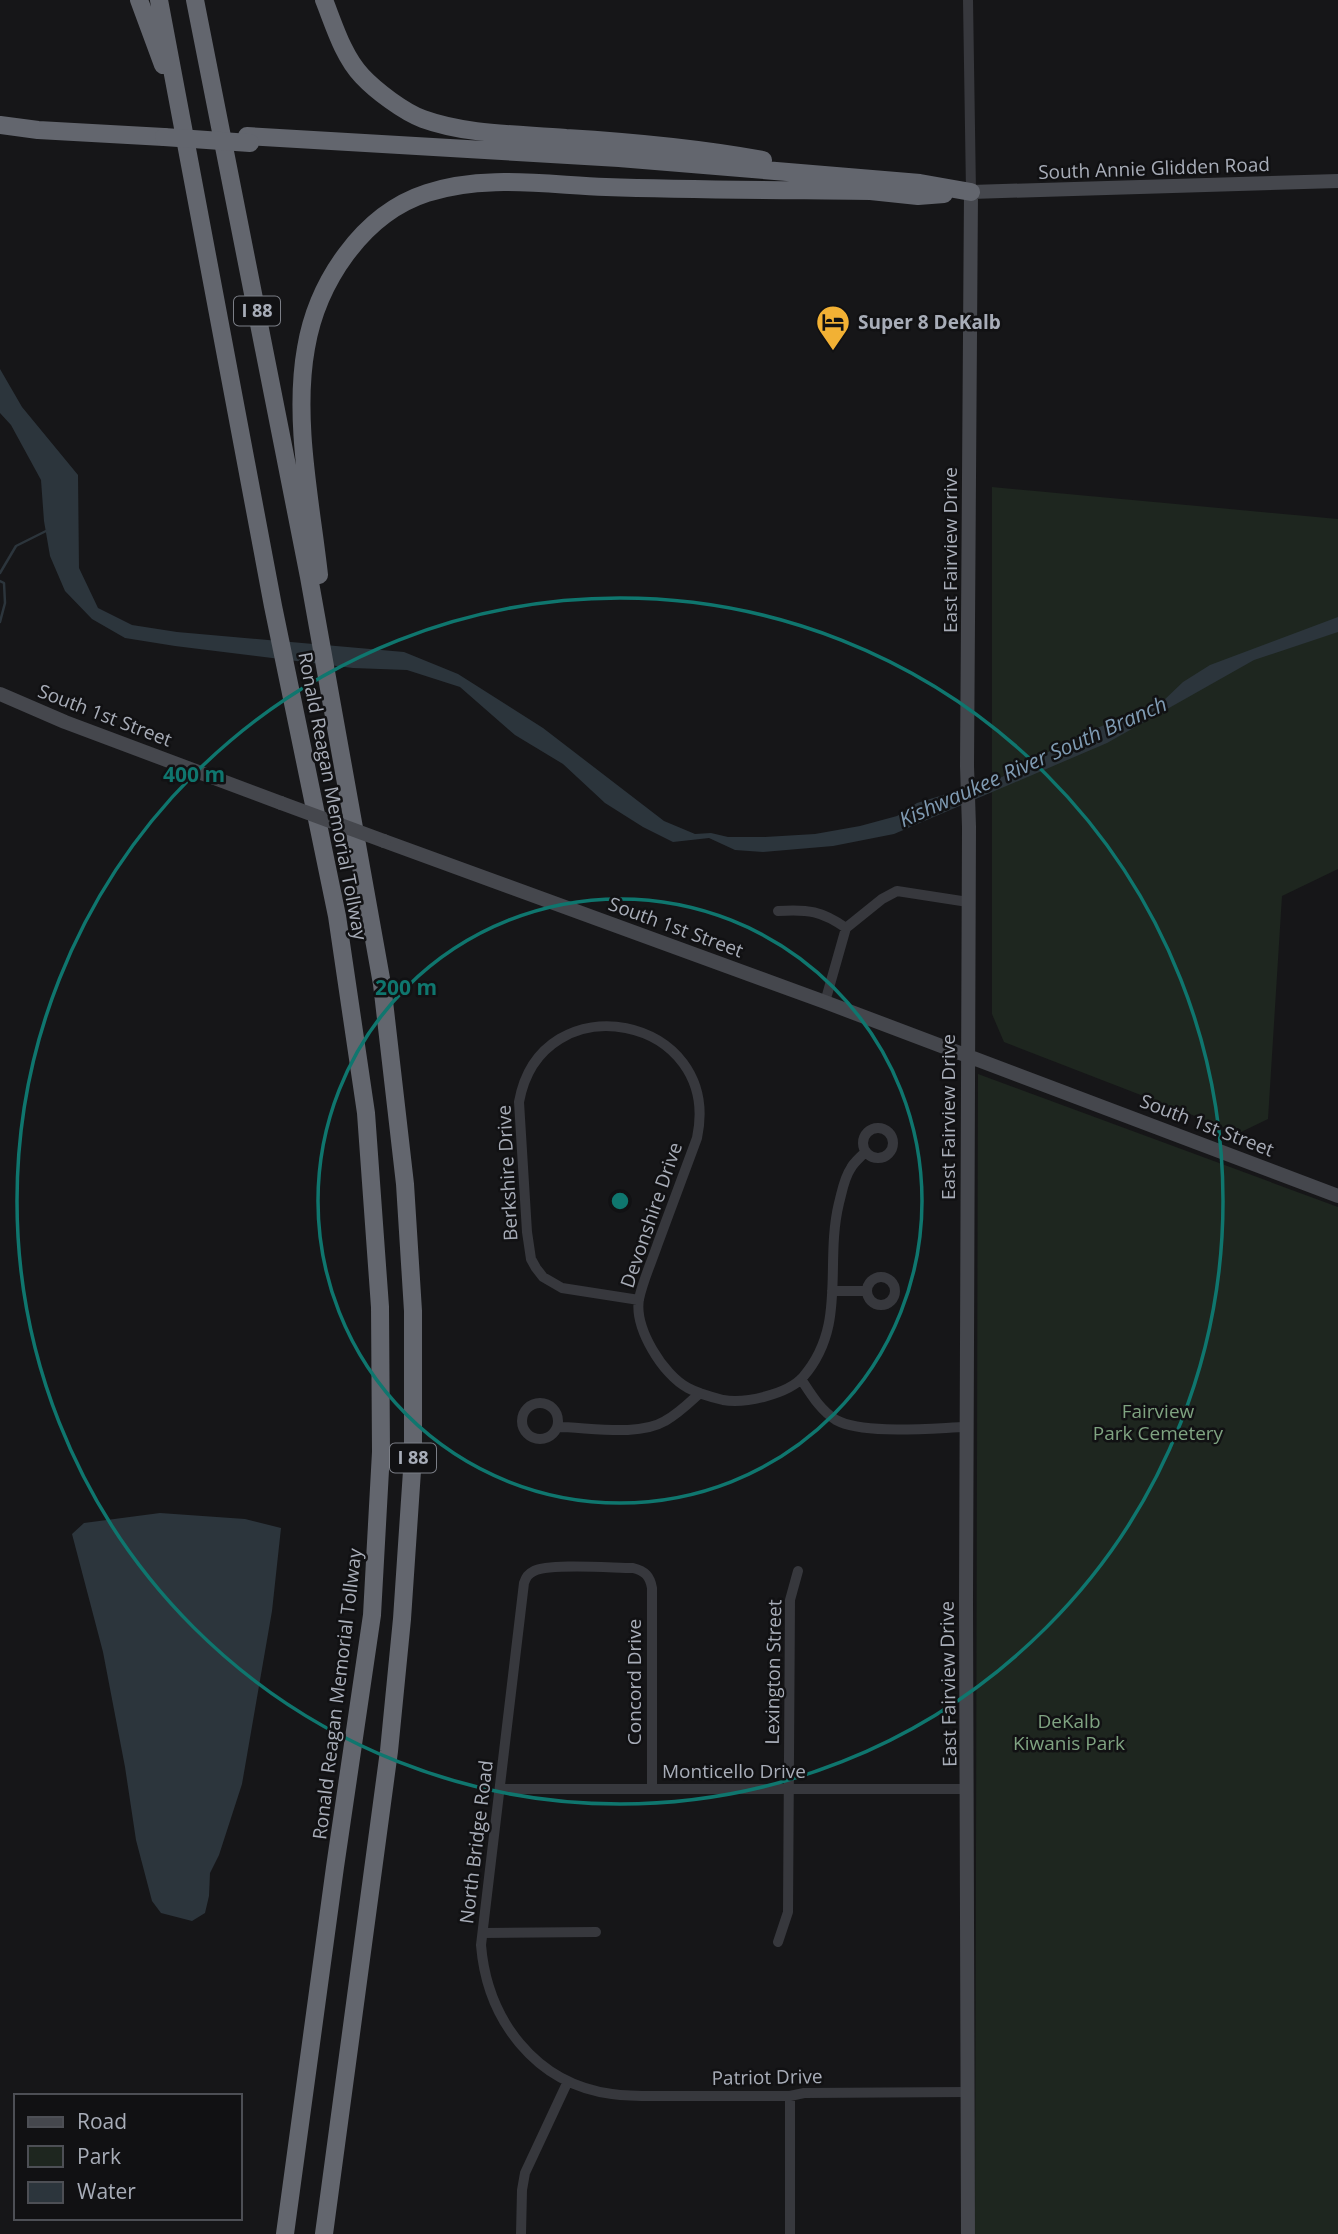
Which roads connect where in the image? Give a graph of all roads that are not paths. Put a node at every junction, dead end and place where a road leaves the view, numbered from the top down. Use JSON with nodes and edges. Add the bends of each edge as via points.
{"nodes":[{"id":1,"x":139,"y":0,"type":"edge"},
{"id":2,"x":159,"y":0,"type":"edge"},
{"id":3,"x":195,"y":0,"type":"edge"},
{"id":4,"x":324,"y":0,"type":"edge"},
{"id":5,"x":968,"y":0,"type":"edge"},
{"id":6,"x":180,"y":111,"type":"junction"},
{"id":7,"x":0,"y":115,"type":"edge"},
{"id":8,"x":0,"y":125,"type":"edge"},
{"id":9,"x":163,"y":134,"type":"junction"},
{"id":10,"x":1338,"y":181,"type":"edge"},
{"id":11,"x":867,"y":184,"type":"junction"},
{"id":12,"x":971,"y":192,"type":"junction"},
{"id":13,"x":319,"y":622,"type":"junction"},
{"id":14,"x":0,"y":694,"type":"edge"},
{"id":15,"x":968,"y":902,"type":"junction"},
{"id":16,"x":778,"y":911,"type":"dead end"},
{"id":17,"x":846,"y":928,"type":"junction"},
{"id":18,"x":825,"y":1002,"type":"junction"},
{"id":19,"x":657,"y":1040,"type":"joint"},
{"id":20,"x":968,"y":1057,"type":"junction"},
{"id":21,"x":865,"y":1152,"type":"dead end"},
{"id":22,"x":1338,"y":1196,"type":"edge"},
{"id":23,"x":832,"y":1291,"type":"junction"},
{"id":24,"x":867,"y":1291,"type":"dead end"},
{"id":25,"x":639,"y":1300,"type":"junction"},
{"id":26,"x":801,"y":1379,"type":"junction"},
{"id":27,"x":700,"y":1394,"type":"junction"},
{"id":28,"x":557,"y":1427,"type":"dead end"},
{"id":29,"x":966,"y":1427,"type":"junction"},
{"id":30,"x":798,"y":1571,"type":"dead end"},
{"id":31,"x":648,"y":1575,"type":"joint"},
{"id":32,"x":501,"y":1789,"type":"junction"},
{"id":33,"x":652,"y":1789,"type":"junction"},
{"id":34,"x":788,"y":1789,"type":"junction"},
{"id":35,"x":968,"y":1790,"type":"junction"},
{"id":36,"x":596,"y":1931,"type":"dead end"},
{"id":37,"x":483,"y":1933,"type":"junction"},
{"id":38,"x":778,"y":1941,"type":"dead end"},
{"id":39,"x":568,"y":2081,"type":"junction"},
{"id":40,"x":968,"y":2092,"type":"junction"},
{"id":41,"x":790,"y":2096,"type":"junction"},
{"id":42,"x":285,"y":2234,"type":"edge"},
{"id":43,"x":324,"y":2234,"type":"edge"},
{"id":44,"x":521,"y":2234,"type":"edge"},
{"id":45,"x":790,"y":2234,"type":"edge"},
{"id":46,"x":968,"y":2234,"type":"edge"}],
"edges":[{"from":1,"to":6,"type":"highway"},
{"from":2,"to":6,"type":"highway","name":"Ronald Reagan Memorial Tollway","number":"I 88"},
{"from":3,"to":13,"type":"highway","name":"Ronald Reagan Memorial Tollway","number":"I 88"},
{"from":4,"to":11,"type":"highway","via":[[344,50],[361,76],[421,119],[493,132],[718,152]]},
{"from":5,"to":12,"type":"street","name":"East Fairview Drive"},
{"from":6,"to":42,"type":"highway","name":"Ronald Reagan Memorial Tollway","number":"I 88","via":[[337,916],[366,1113],[380,1307],[381,1451],[372,1615]]},
{"from":7,"to":9,"type":"highway"},
{"from":8,"to":9,"type":"highway"},
{"from":9,"to":11,"type":"highway","via":[[619,159]]},
{"from":10,"to":12,"type":"street","name":"South Annie Glidden Road"},
{"from":11,"to":12,"type":"highway","via":[[920,183]]},
{"from":11,"to":13,"type":"highway","via":[[634,188],[459,184],[425,193],[389,212],[356,242],[336,269],[318,306],[305,350],[301,419],[321,589]]},
{"from":12,"to":15,"type":"street","name":"East Fairview Drive"},
{"from":13,"to":43,"type":"highway","name":"Ronald Reagan Memorial Tollway","number":"I 88","via":[[386,1010],[405,1184],[414,1380],[413,1456],[389,1751]]},
{"from":14,"to":18,"type":"street","name":"South 1st Street","bridge":true},
{"from":15,"to":17,"type":"street","via":[[897,891]]},
{"from":15,"to":20,"type":"street","name":"East Fairview Drive"},
{"from":16,"to":17,"type":"street","via":[[815,912]]},
{"from":17,"to":18,"type":"street"},
{"from":18,"to":20,"type":"street","name":"South 1st Street"},
{"from":19,"to":25,"type":"street","name":"Devonshire Drive","via":[[688,1069],[701,1113]]},
{"from":19,"to":25,"type":"street","name":"Berkshire Drive","via":[[617,1026],[573,1032],[535,1060],[519,1102],[527,1232],[536,1268],[562,1288]]},
{"from":20,"to":22,"type":"street","name":"South 1st Street"},
{"from":20,"to":29,"type":"street","name":"East Fairview Drive"},
{"from":21,"to":23,"type":"street","via":[[851,1168],[836,1216]]},
{"from":23,"to":24,"type":"street"},
{"from":23,"to":26,"type":"street","via":[[827,1337]]},
{"from":25,"to":27,"type":"street","name":"Devonshire Drive","via":[[644,1330],[656,1356],[680,1383]]},
{"from":26,"to":27,"type":"street","via":[[754,1400],[730,1401]]},
{"from":26,"to":29,"type":"street","via":[[827,1413],[847,1424]]},
{"from":27,"to":28,"type":"street","via":[[659,1424],[622,1429]]},
{"from":29,"to":35,"type":"street","name":"East Fairview Drive"},
{"from":30,"to":34,"type":"street","name":"Lexington Street","via":[[790,1600]]},
{"from":31,"to":32,"type":"street","name":"North Bridge Road","via":[[633,1568],[600,1567],[538,1569],[527,1576]]},
{"from":31,"to":33,"type":"street","name":"Concord Drive","via":[[652,1588]]},
{"from":32,"to":33,"type":"street","name":"Monticello Drive"},
{"from":32,"to":37,"type":"street","name":"North Bridge Road"},
{"from":33,"to":34,"type":"street","name":"Monticello Drive"},
{"from":34,"to":35,"type":"street","name":"Monticello Drive"},
{"from":34,"to":38,"type":"street","name":"Lexington Street","via":[[788,1912]]},
{"from":35,"to":40,"type":"street","name":"East Fairview Drive"},
{"from":36,"to":37,"type":"street"},
{"from":37,"to":39,"type":"street","name":"North Bridge Road","via":[[484,1971],[504,2023],[548,2070]]},
{"from":39,"to":41,"type":"street","name":"Patriot Drive","via":[[633,2096]]},
{"from":39,"to":44,"type":"street","via":[[525,2173]]},
{"from":40,"to":41,"type":"street","name":"Patriot Drive"},
{"from":40,"to":46,"type":"street","name":"East Fairview Drive"},
{"from":41,"to":45,"type":"street"}]}
